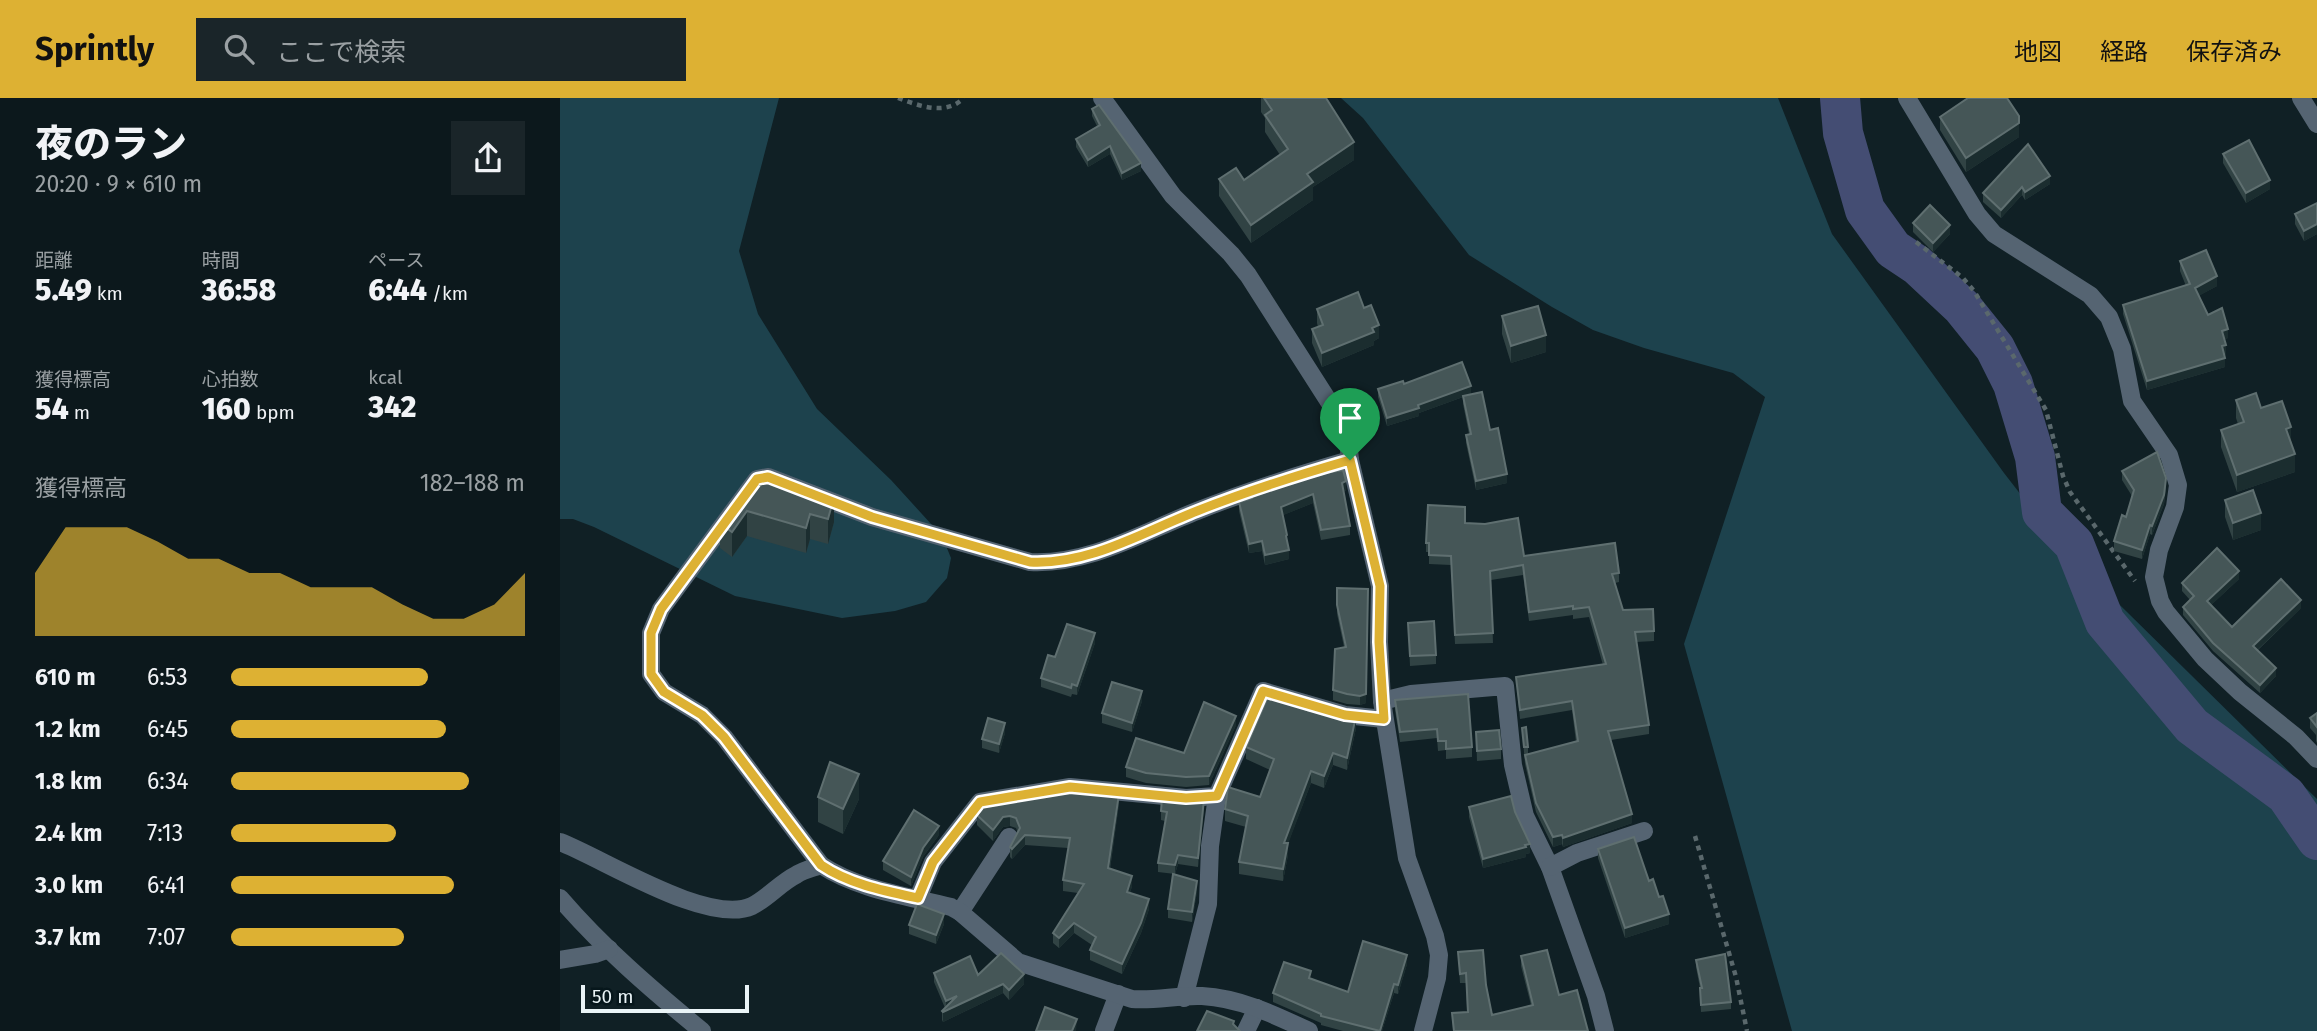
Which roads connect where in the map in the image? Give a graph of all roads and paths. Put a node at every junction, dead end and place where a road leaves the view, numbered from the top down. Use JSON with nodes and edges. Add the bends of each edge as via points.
{"nodes":[{"id":1,"x":898,"y":98,"type":"edge"},
{"id":2,"x":964,"y":98,"type":"edge"},
{"id":3,"x":1102,"y":98,"type":"edge"},
{"id":4,"x":1907,"y":98,"type":"edge"},
{"id":5,"x":2301,"y":98,"type":"edge"},
{"id":6,"x":2317,"y":124,"type":"edge"},
{"id":7,"x":1916,"y":242,"type":"dead end"},
{"id":8,"x":1350,"y":460,"type":"junction"},
{"id":9,"x":2160,"y":601,"type":"junction"},
{"id":10,"x":1382,"y":701,"type":"junction"},
{"id":11,"x":1384,"y":719,"type":"junction"},
{"id":12,"x":2317,"y":759,"type":"edge"},
{"id":13,"x":1217,"y":796,"type":"junction"},
{"id":14,"x":1644,"y":831,"type":"dead end"},
{"id":15,"x":1695,"y":836,"type":"dead end"},
{"id":16,"x":1009,"y":838,"type":"dead end"},
{"id":17,"x":560,"y":842,"type":"edge"},
{"id":18,"x":821,"y":865,"type":"junction"},
{"id":19,"x":1550,"y":867,"type":"junction"},
{"id":20,"x":560,"y":898,"type":"edge"},
{"id":21,"x":918,"y":898,"type":"junction"},
{"id":22,"x":960,"y":912,"type":"junction"},
{"id":23,"x":610,"y":949,"type":"junction"},
{"id":24,"x":560,"y":960,"type":"edge"},
{"id":25,"x":1118,"y":995,"type":"junction"},
{"id":26,"x":1184,"y":998,"type":"junction"},
{"id":27,"x":1257,"y":1008,"type":"junction"},
{"id":28,"x":702,"y":1031,"type":"edge"},
{"id":29,"x":1104,"y":1031,"type":"edge"},
{"id":30,"x":1246,"y":1031,"type":"edge"},
{"id":31,"x":1309,"y":1031,"type":"edge"},
{"id":32,"x":1423,"y":1031,"type":"edge"},
{"id":33,"x":1605,"y":1031,"type":"edge"},
{"id":34,"x":1747,"y":1031,"type":"edge"}],
"edges":[{"from":1,"to":2,"type":"path","via":[[944,109]]},
{"from":3,"to":8,"type":"street","via":[[1173,196],[1248,275],[1347,430]]},
{"from":4,"to":9,"type":"street","via":[[1977,214],[1994,234],[2090,295],[2109,317],[2122,349],[2132,401],[2169,455],[2178,485],[2154,577]]},
{"from":5,"to":6,"type":"street"},
{"from":7,"to":9,"type":"path","via":[[1974,291],[2046,410],[2070,492],[2133,579]]},
{"from":8,"to":10,"type":"street","via":[[1380,586]]},
{"from":8,"to":18,"type":"street","via":[[1198,511],[1082,558],[1051,563],[1030,562],[872,517],[768,477],[757,479],[661,609],[651,633],[651,674],[664,692],[702,715],[724,737]]},
{"from":9,"to":12,"type":"street","via":[[2205,659]]},
{"from":10,"to":11,"type":"street"},
{"from":10,"to":19,"type":"street","via":[[1506,686],[1513,765],[1525,816]]},
{"from":11,"to":13,"type":"street","via":[[1345,715],[1263,691]]},
{"from":11,"to":32,"type":"street","via":[[1407,858],[1439,955]]},
{"from":13,"to":21,"type":"street","via":[[1186,798],[1070,787],[980,802],[933,862]]},
{"from":13,"to":26,"type":"street","via":[[1208,904]]},
{"from":14,"to":19,"type":"street"},
{"from":15,"to":34,"type":"path"},
{"from":16,"to":22,"type":"street"},
{"from":17,"to":18,"type":"street","via":[[713,908],[750,907],[797,874]]},
{"from":18,"to":21,"type":"street","via":[[835,874]]},
{"from":19,"to":33,"type":"street"},
{"from":20,"to":23,"type":"street"},
{"from":21,"to":22,"type":"street"},
{"from":22,"to":25,"type":"street","via":[[1018,962]]},
{"from":23,"to":24,"type":"street"},
{"from":23,"to":28,"type":"street"},
{"from":25,"to":26,"type":"street","via":[[1148,1000]]},
{"from":25,"to":29,"type":"street"},
{"from":26,"to":27,"type":"street","via":[[1224,998]]},
{"from":27,"to":30,"type":"street"},
{"from":27,"to":31,"type":"street"}]}
